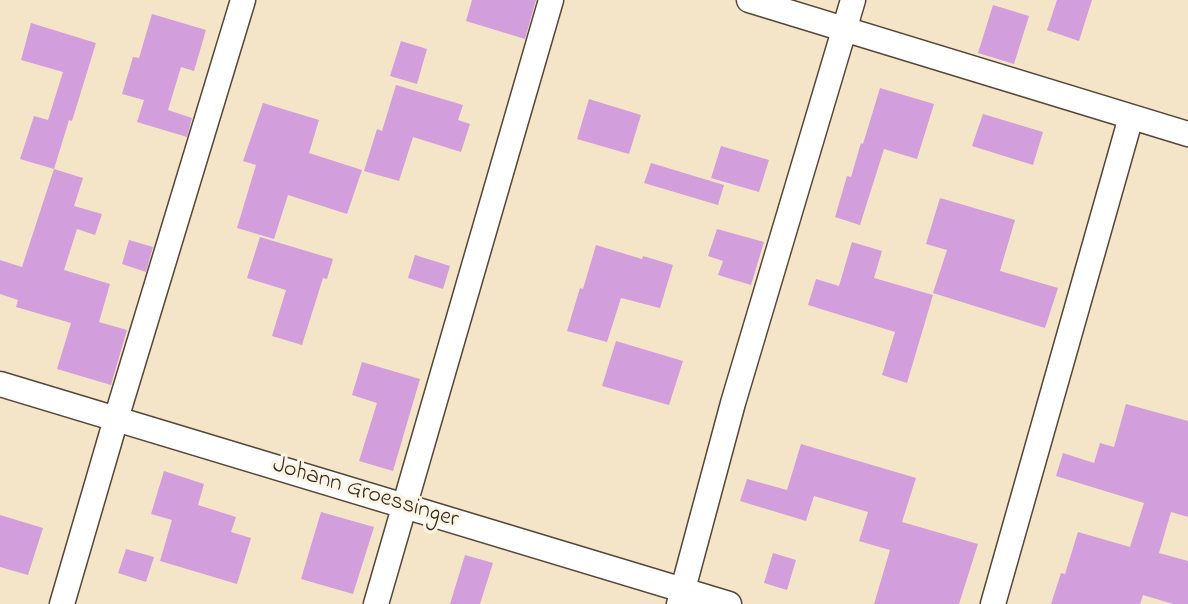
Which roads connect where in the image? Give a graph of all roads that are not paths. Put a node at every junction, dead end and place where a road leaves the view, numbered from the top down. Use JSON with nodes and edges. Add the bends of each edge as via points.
{"nodes":[{"id":1,"x":243,"y":0,"type":"edge"},
{"id":2,"x":551,"y":0,"type":"edge"},
{"id":3,"x":749,"y":0,"type":"edge"},
{"id":4,"x":853,"y":0,"type":"edge"},
{"id":5,"x":845,"y":28,"type":"junction"},
{"id":6,"x":1131,"y":117,"type":"junction"},
{"id":7,"x":1188,"y":134,"type":"edge"},
{"id":8,"x":0,"y":384,"type":"edge"},
{"id":9,"x":116,"y":419,"type":"junction"},
{"id":10,"x":405,"y":506,"type":"junction"},
{"id":11,"x":682,"y":597,"type":"edge"},
{"id":12,"x":62,"y":604,"type":"edge"},
{"id":13,"x":376,"y":604,"type":"edge"},
{"id":14,"x":729,"y":604,"type":"edge"},
{"id":15,"x":993,"y":604,"type":"edge"}],
"edges":[{"from":1,"to":9,"type":"street"},
{"from":2,"to":10,"type":"street"},
{"from":3,"to":5,"type":"street"},
{"from":4,"to":5,"type":"street"},
{"from":5,"to":6,"type":"street"},
{"from":5,"to":11,"type":"street","via":[[733,403]]},
{"from":6,"to":7,"type":"street"},
{"from":6,"to":15,"type":"street"},
{"from":8,"to":9,"type":"street","name":"Johann Groessinger"},
{"from":9,"to":10,"type":"street","name":"Johann Groessinger"},
{"from":9,"to":12,"type":"street"},
{"from":10,"to":11,"type":"street","name":"Johann Groessinger"},
{"from":10,"to":13,"type":"street"},
{"from":11,"to":14,"type":"street","name":"Johann Groessinger"}]}
